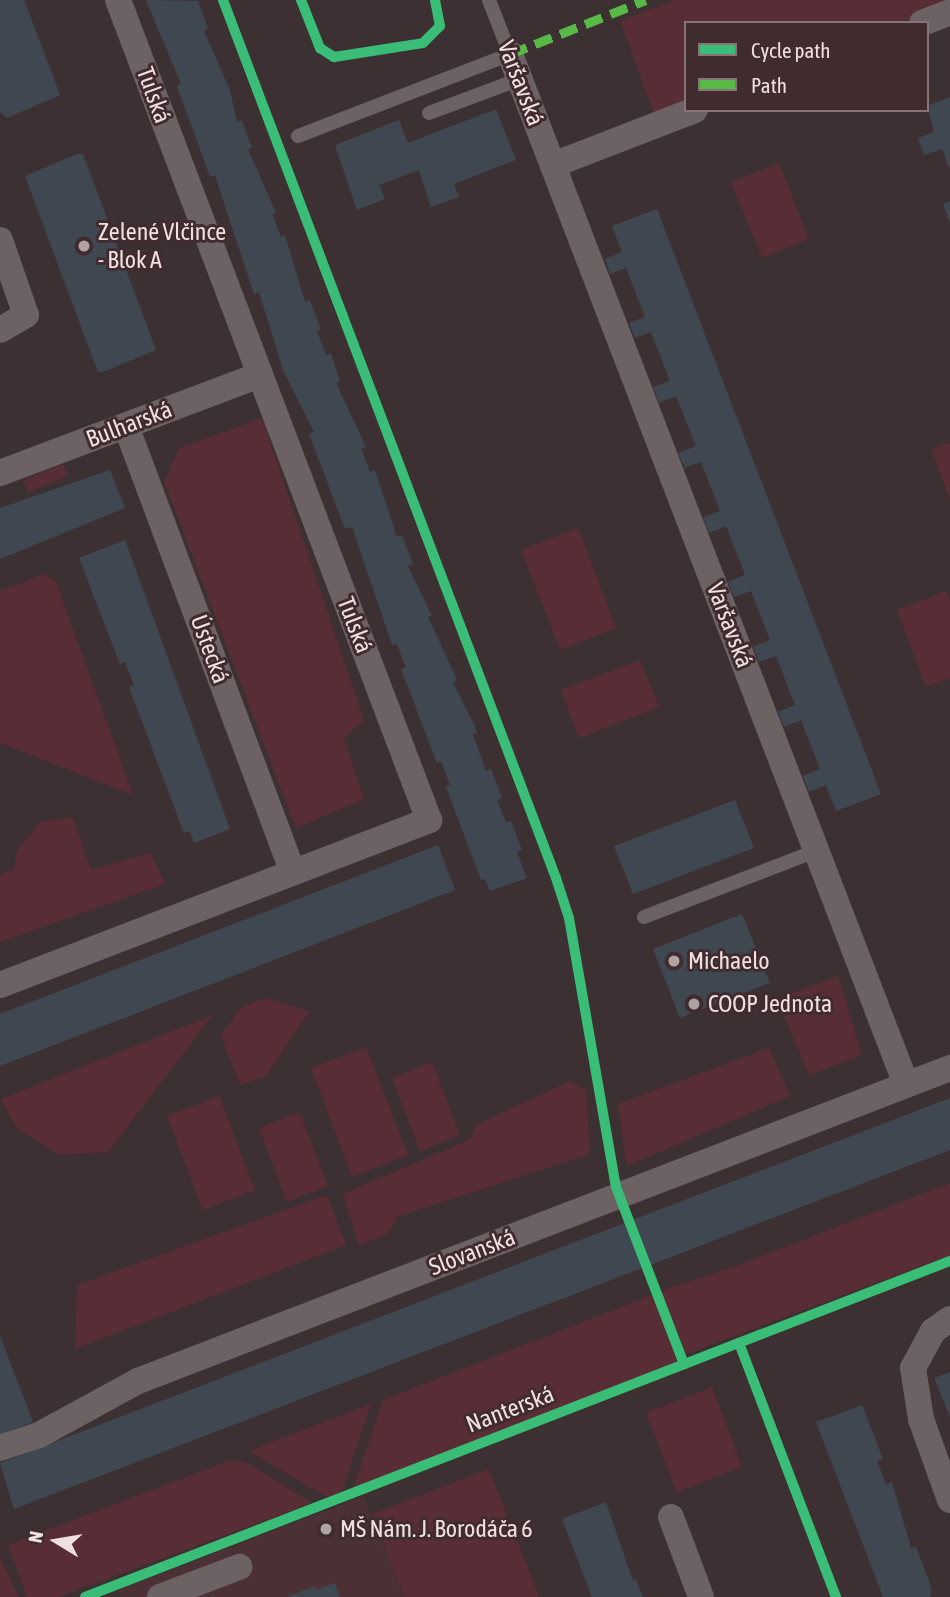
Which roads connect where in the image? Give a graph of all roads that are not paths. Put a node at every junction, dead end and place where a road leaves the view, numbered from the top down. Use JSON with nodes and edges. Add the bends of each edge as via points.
{"nodes":[{"id":1,"x":118,"y":0,"type":"edge"},
{"id":2,"x":489,"y":0,"type":"edge"},
{"id":3,"x":950,"y":12,"type":"edge"},
{"id":4,"x":927,"y":21,"type":"edge"},
{"id":5,"x":510,"y":54,"type":"junction"},
{"id":6,"x":520,"y":79,"type":"junction"},
{"id":7,"x":690,"y":112,"type":"edge"},
{"id":8,"x":429,"y":113,"type":"dead end"},
{"id":9,"x":298,"y":136,"type":"dead end"},
{"id":10,"x":553,"y":165,"type":"junction"},
{"id":11,"x":0,"y":240,"type":"edge"},
{"id":12,"x":0,"y":330,"type":"edge"},
{"id":13,"x":259,"y":375,"type":"junction"},
{"id":14,"x":126,"y":426,"type":"junction"},
{"id":15,"x":0,"y":473,"type":"edge"},
{"id":16,"x":817,"y":851,"type":"junction"},
{"id":17,"x":293,"y":872,"type":"junction"},
{"id":18,"x":644,"y":917,"type":"dead end"},
{"id":19,"x":0,"y":985,"type":"edge"},
{"id":20,"x":950,"y":1068,"type":"edge"},
{"id":21,"x":906,"y":1084,"type":"junction"},
{"id":22,"x":950,"y":1319,"type":"edge"},
{"id":23,"x":0,"y":1448,"type":"edge"},
{"id":24,"x":950,"y":1500,"type":"edge"},
{"id":25,"x":671,"y":1517,"type":"dead end"},
{"id":26,"x":239,"y":1567,"type":"dead end"},
{"id":27,"x":160,"y":1597,"type":"edge"},
{"id":28,"x":701,"y":1597,"type":"edge"}],
"edges":[{"from":1,"to":13,"type":"street","name":"Tulská"},
{"from":2,"to":5,"type":"lane","name":"Varšavská"},
{"from":3,"to":4,"type":"street"},
{"from":5,"to":6,"type":"street","name":"Varšavská"},
{"from":5,"to":9,"type":"lane"},
{"from":6,"to":8,"type":"lane"},
{"from":6,"to":10,"type":"street","name":"Varšavská"},
{"from":7,"to":10,"type":"street"},
{"from":10,"to":16,"type":"street","name":"Varšavská"},
{"from":11,"to":12,"type":"street","via":[[26,315]]},
{"from":13,"to":14,"type":"street","name":"Bulharská"},
{"from":13,"to":17,"type":"street","name":"Tulská","via":[[429,820]]},
{"from":14,"to":15,"type":"street","name":"Bulharská"},
{"from":14,"to":17,"type":"street","name":"Ústecká"},
{"from":16,"to":18,"type":"lane"},
{"from":16,"to":21,"type":"street","name":"Varšavská"},
{"from":17,"to":19,"type":"street","name":"Tulská"},
{"from":20,"to":21,"type":"street","name":"Slovanská"},
{"from":21,"to":23,"type":"street","name":"Slovanská","via":[[138,1381],[39,1435]]},
{"from":22,"to":24,"type":"street","via":[[933,1331],[921,1348],[913,1377],[921,1419]]},
{"from":25,"to":28,"type":"street"},
{"from":26,"to":27,"type":"street"}]}
